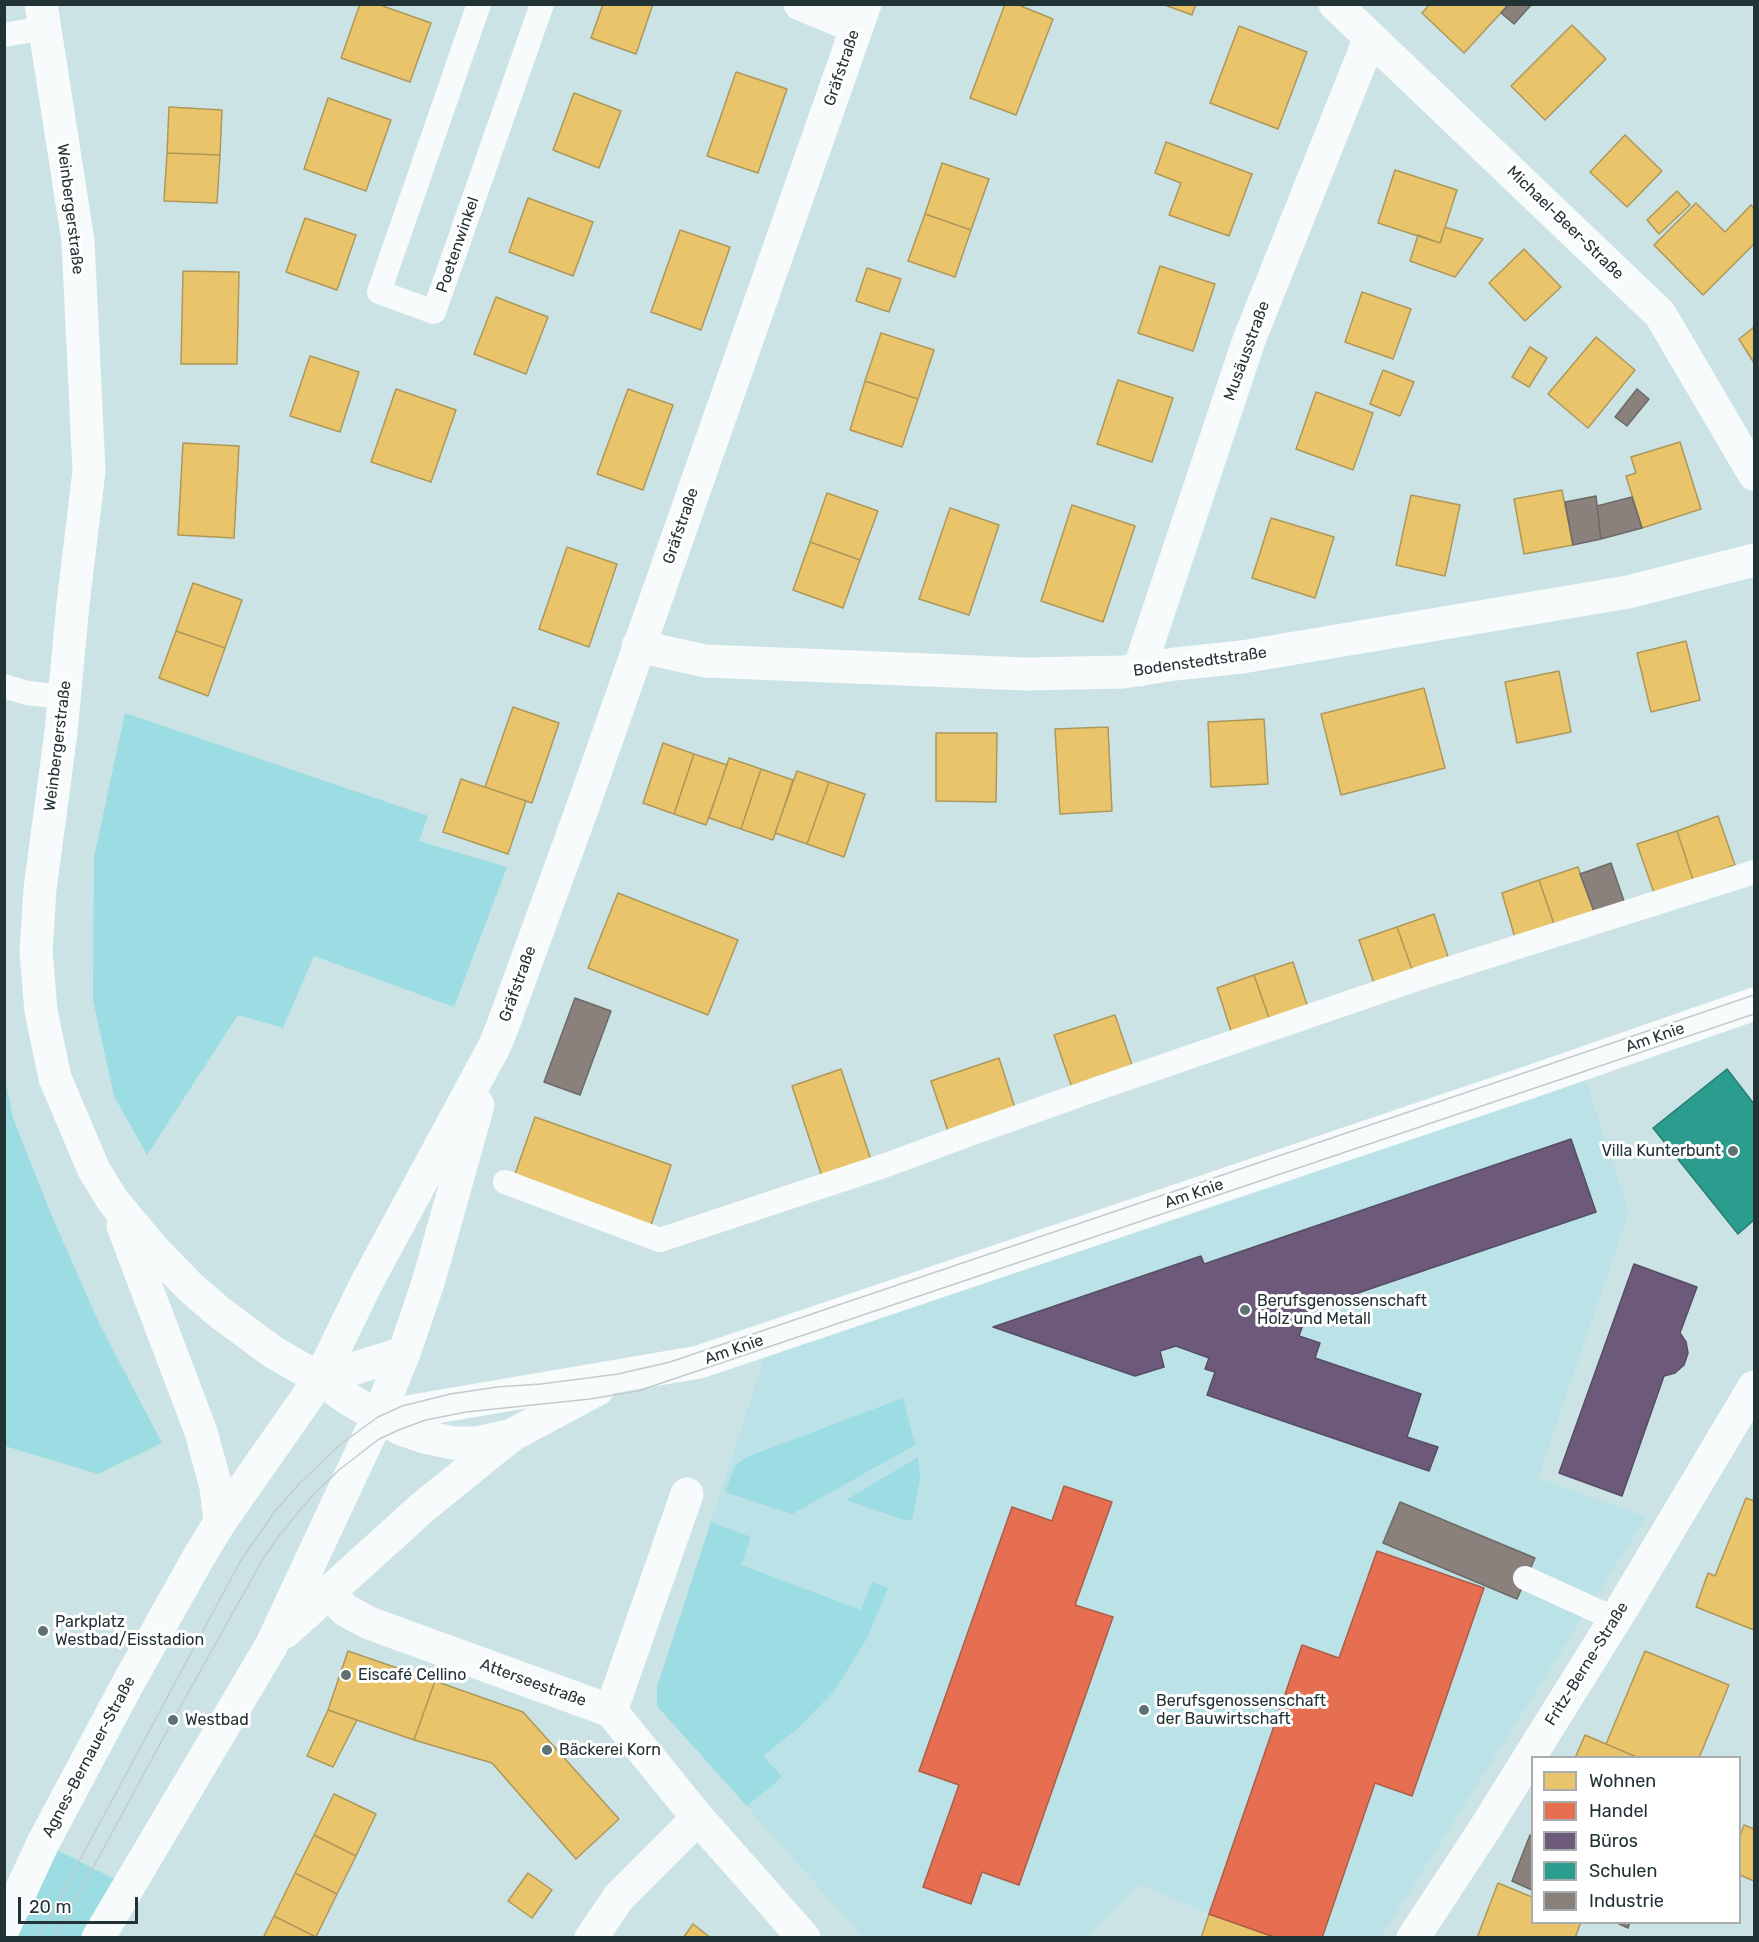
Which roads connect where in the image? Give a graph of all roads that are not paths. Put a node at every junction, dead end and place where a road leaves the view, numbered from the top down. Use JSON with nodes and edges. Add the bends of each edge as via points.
{"nodes":[{"id":1,"x":479,"y":4,"type":"edge"},
{"id":2,"x":542,"y":4,"type":"edge"},
{"id":3,"x":800,"y":4,"type":"edge"},
{"id":4,"x":1335,"y":4,"type":"edge"},
{"id":5,"x":42,"y":16,"type":"edge"},
{"id":6,"x":860,"y":16,"type":"edge"},
{"id":7,"x":4,"y":35,"type":"edge"},
{"id":8,"x":1370,"y":38,"type":"junction"},
{"id":9,"x":1755,"y":474,"type":"edge"},
{"id":10,"x":1755,"y":560,"type":"edge"},
{"id":11,"x":638,"y":646,"type":"junction"},
{"id":12,"x":1139,"y":670,"type":"junction"},
{"id":13,"x":4,"y":687,"type":"edge"},
{"id":14,"x":64,"y":697,"type":"junction"},
{"id":15,"x":1755,"y":872,"type":"edge"},
{"id":16,"x":1755,"y":1004,"type":"edge"},
{"id":17,"x":494,"y":1047,"type":"junction"},
{"id":18,"x":505,"y":1182,"type":"dead end"},
{"id":19,"x":113,"y":1202,"type":"junction"},
{"id":20,"x":404,"y":1353,"type":"junction"},
{"id":21,"x":631,"y":1373,"type":"junction"},
{"id":22,"x":320,"y":1379,"type":"junction"},
{"id":23,"x":1755,"y":1387,"type":"edge"},
{"id":24,"x":378,"y":1417,"type":"junction"},
{"id":25,"x":512,"y":1435,"type":"junction"},
{"id":26,"x":687,"y":1494,"type":"dead end"},
{"id":27,"x":220,"y":1522,"type":"junction"},
{"id":28,"x":1525,"y":1578,"type":"dead end"},
{"id":29,"x":328,"y":1592,"type":"junction"},
{"id":30,"x":1615,"y":1619,"type":"junction"},
{"id":31,"x":271,"y":1646,"type":"junction"},
{"id":32,"x":610,"y":1711,"type":"junction"},
{"id":33,"x":698,"y":1818,"type":"junction"},
{"id":34,"x":4,"y":1927,"type":"edge"},
{"id":35,"x":98,"y":1938,"type":"edge"},
{"id":36,"x":591,"y":1938,"type":"edge"},
{"id":37,"x":804,"y":1938,"type":"edge"},
{"id":38,"x":1413,"y":1938,"type":"edge"}],
"edges":[{"from":1,"to":2,"type":"lane","name":"Poetenwinkel","via":[[379,292],[434,312]]},
{"from":3,"to":6,"type":"street"},
{"from":4,"to":8,"type":"street","name":"Michael-Beer-Straße"},
{"from":5,"to":7,"type":"lane"},
{"from":5,"to":14,"type":"street","name":"Weinbergerstraße","via":[[78,241],[88,471]]},
{"from":6,"to":11,"type":"street","name":"Gräfstraße"},
{"from":8,"to":9,"type":"street","name":"Michael-Beer-Straße","via":[[1660,314]]},
{"from":8,"to":12,"type":"street","name":"Musäusstraße","via":[[1249,340]]},
{"from":10,"to":12,"type":"street","name":"Bodenstedtstraße","via":[[1628,592],[1242,657]]},
{"from":11,"to":12,"type":"street","name":"Bodenstedtstraße","via":[[705,661],[1026,674]]},
{"from":11,"to":17,"type":"street","name":"Gräfstraße"},
{"from":13,"to":14,"type":"lane"},
{"from":14,"to":19,"type":"street","name":"Weinbergerstraße","via":[[40,889],[36,952],[41,1011],[55,1078],[94,1170]]},
{"from":15,"to":18,"type":"lane","via":[[1418,979],[889,1164],[660,1239]]},
{"from":16,"to":21,"type":"street","name":"Am Knie","via":[[699,1362]]},
{"from":17,"to":20,"type":"street","name":"Gräfstraße","via":[[428,1284]]},
{"from":17,"to":22,"type":"street","name":"Gräfstraße","via":[[366,1284]]},
{"from":19,"to":22,"type":"street","name":"Weinbergerstraße","via":[[190,1287],[260,1342]]},
{"from":19,"to":27,"type":"street","via":[[201,1432],[216,1487]]},
{"from":20,"to":22,"type":"street"},
{"from":20,"to":24,"type":"street","name":"Gräfstraße"},
{"from":21,"to":24,"type":"street","name":"Am Knie"},
{"from":21,"to":25,"type":"street","name":"Am Knie"},
{"from":22,"to":24,"type":"street","name":"Weinbergerstraße"},
{"from":22,"to":27,"type":"street","name":"Agnes-Bernauer-Straße"},
{"from":23,"to":30,"type":"street","name":"Fritz-Berne-Straße"},
{"from":24,"to":25,"type":"street","name":"Weinbergerstraße","via":[[412,1433],[453,1443],[477,1443]]},
{"from":24,"to":31,"type":"street","name":"Gräfstraße"},
{"from":25,"to":29,"type":"street","name":"Am Knie"},
{"from":26,"to":32,"type":"street"},
{"from":27,"to":34,"type":"street","name":"Agnes-Bernauer-Straße","via":[[126,1687],[54,1822]]},
{"from":28,"to":30,"type":"lane"},
{"from":29,"to":31,"type":"street"},
{"from":29,"to":32,"type":"street","name":"Atterseestraße","via":[[345,1610],[369,1623]]},
{"from":30,"to":38,"type":"street","name":"Fritz-Berne-Straße"},
{"from":31,"to":35,"type":"street"},
{"from":32,"to":33,"type":"street"},
{"from":33,"to":36,"type":"street","via":[[619,1896]]},
{"from":33,"to":37,"type":"street"}]}
